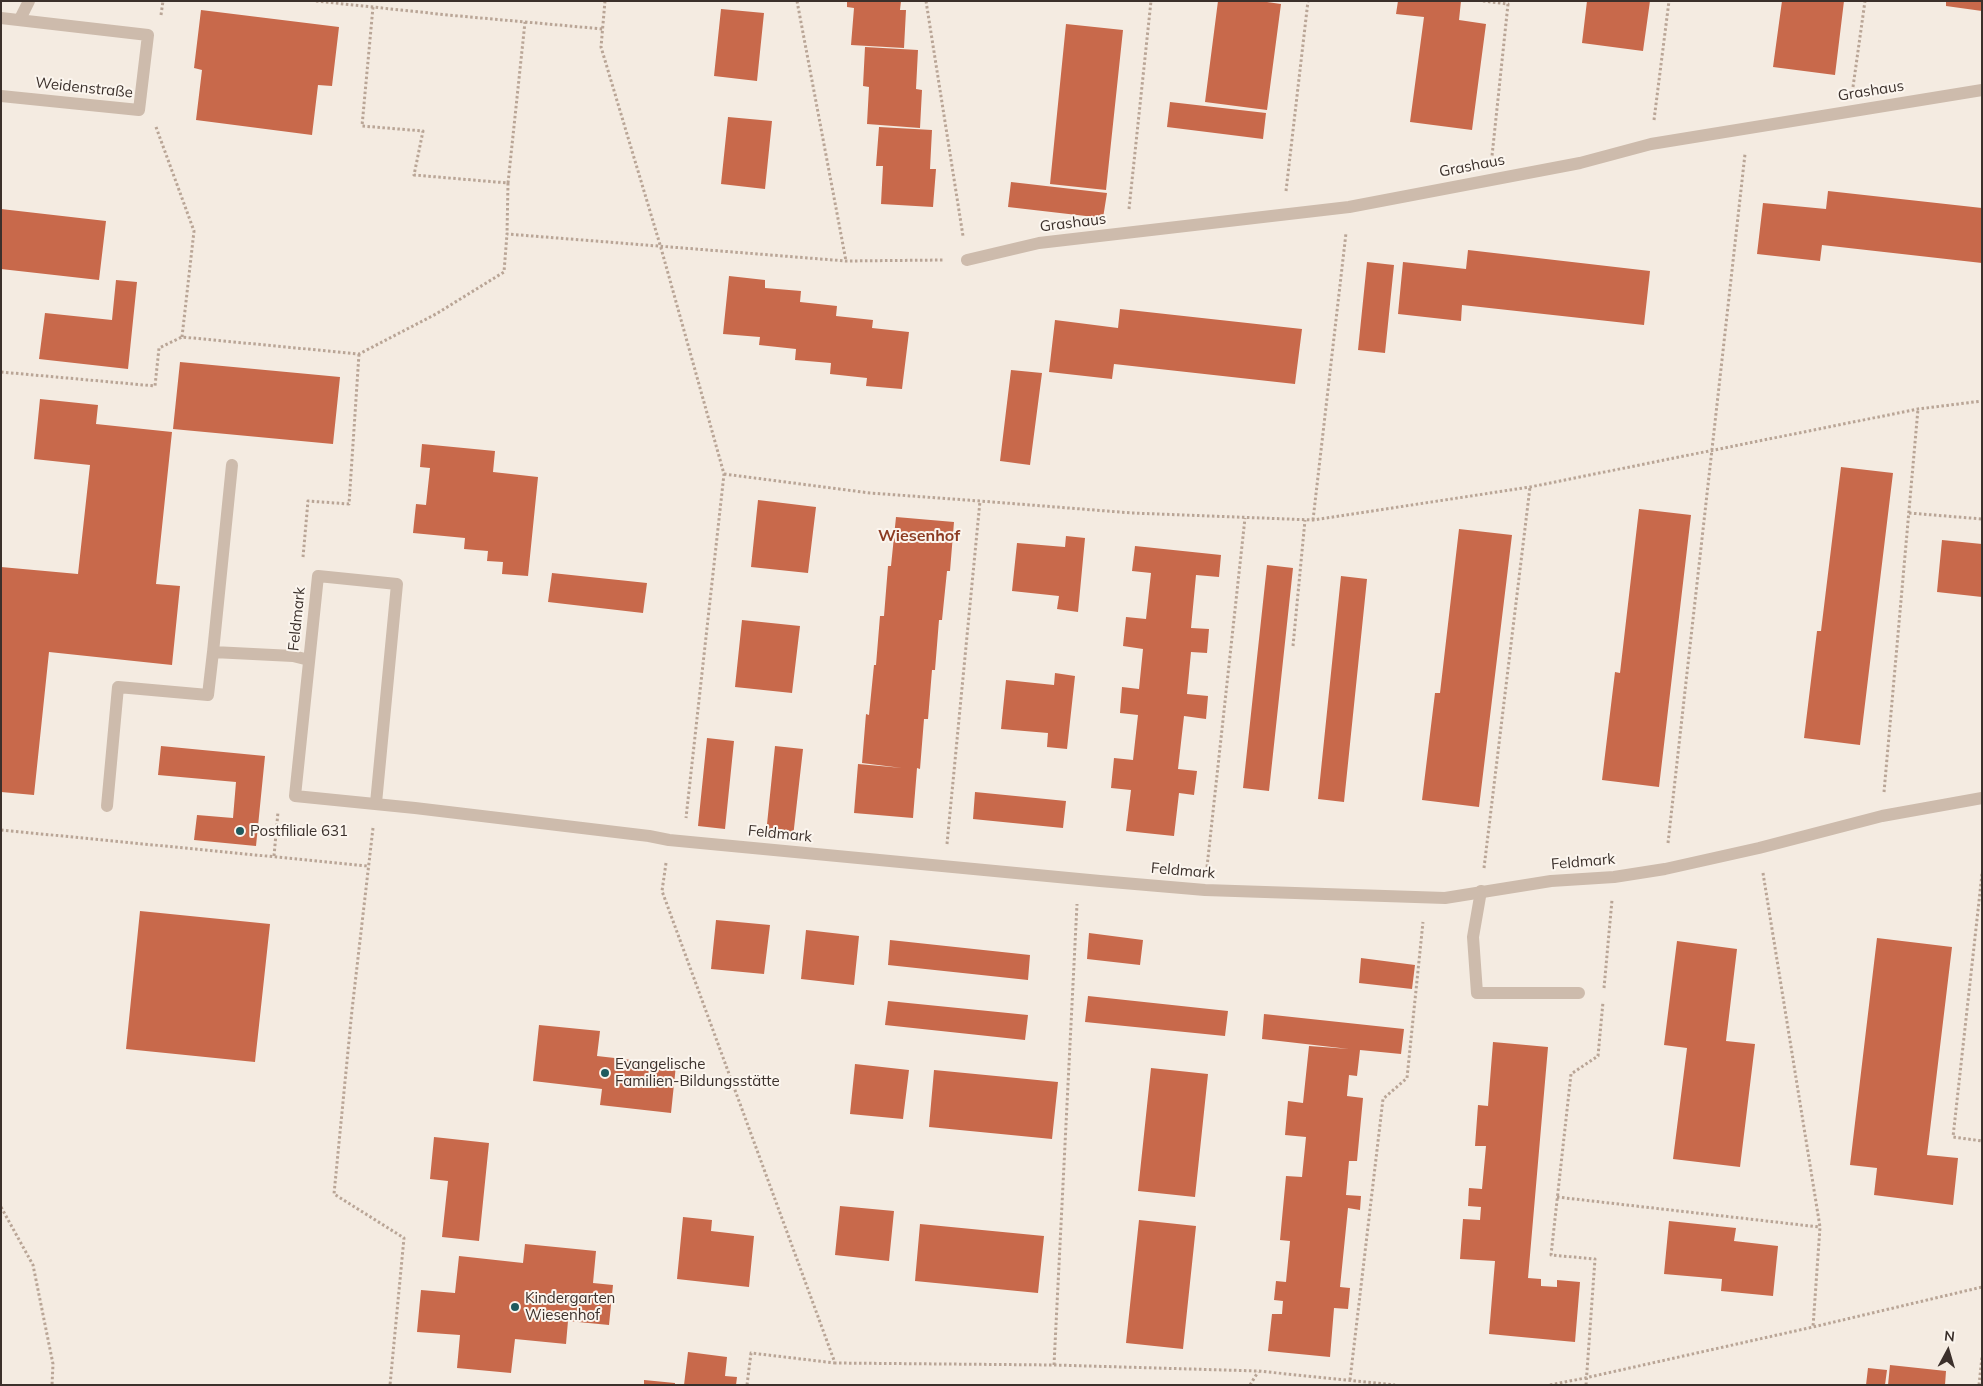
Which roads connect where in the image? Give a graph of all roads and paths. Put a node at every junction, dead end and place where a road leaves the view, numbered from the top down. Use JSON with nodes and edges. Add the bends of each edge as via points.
{"nodes":[{"id":1,"x":29,"y":1,"type":"edge"},
{"id":2,"x":163,"y":1,"type":"edge"},
{"id":3,"x":316,"y":1,"type":"edge"},
{"id":4,"x":604,"y":1,"type":"edge"},
{"id":5,"x":798,"y":1,"type":"edge"},
{"id":6,"x":926,"y":1,"type":"edge"},
{"id":7,"x":1151,"y":1,"type":"edge"},
{"id":8,"x":1308,"y":1,"type":"edge"},
{"id":9,"x":1483,"y":1,"type":"edge"},
{"id":10,"x":1669,"y":1,"type":"edge"},
{"id":11,"x":1865,"y":1,"type":"edge"},
{"id":12,"x":373,"y":7,"type":"junction"},
{"id":13,"x":1,"y":18,"type":"edge"},
{"id":14,"x":20,"y":20,"type":"junction"},
{"id":15,"x":161,"y":21,"type":"dead end"},
{"id":16,"x":525,"y":22,"type":"junction"},
{"id":17,"x":603,"y":29,"type":"junction"},
{"id":18,"x":1982,"y":90,"type":"edge"},
{"id":19,"x":1,"y":96,"type":"edge"},
{"id":20,"x":1850,"y":110,"type":"junction"},
{"id":21,"x":153,"y":119,"type":"dead end"},
{"id":22,"x":1748,"y":129,"type":"junction"},
{"id":23,"x":1651,"y":144,"type":"junction"},
{"id":24,"x":1490,"y":179,"type":"junction"},
{"id":25,"x":508,"y":183,"type":"junction"},
{"id":26,"x":1349,"y":207,"type":"junction"},
{"id":27,"x":1283,"y":214,"type":"junction"},
{"id":28,"x":1126,"y":232,"type":"junction"},
{"id":29,"x":507,"y":234,"type":"junction"},
{"id":30,"x":660,"y":248,"type":"junction"},
{"id":31,"x":967,"y":260,"type":"junction"},
{"id":32,"x":846,"y":261,"type":"junction"},
{"id":33,"x":182,"y":337,"type":"junction"},
{"id":34,"x":1,"y":372,"type":"edge"},
{"id":35,"x":1982,"y":401,"type":"edge"},
{"id":36,"x":1918,"y":409,"type":"junction"},
{"id":37,"x":1713,"y":450,"type":"junction"},
{"id":38,"x":232,"y":465,"type":"dead end"},
{"id":39,"x":724,"y":474,"type":"junction"},
{"id":40,"x":1530,"y":487,"type":"junction"},
{"id":41,"x":980,"y":501,"type":"junction"},
{"id":42,"x":1909,"y":513,"type":"junction"},
{"id":43,"x":1246,"y":518,"type":"junction"},
{"id":44,"x":1982,"y":519,"type":"edge"},
{"id":45,"x":1305,"y":520,"type":"junction"},
{"id":46,"x":1314,"y":520,"type":"junction"},
{"id":47,"x":1293,"y":646,"type":"dead end"},
{"id":48,"x":213,"y":652,"type":"junction"},
{"id":49,"x":309,"y":660,"type":"junction"},
{"id":50,"x":1982,"y":798,"type":"edge"},
{"id":51,"x":376,"y":803,"type":"junction"},
{"id":52,"x":108,"y":806,"type":"dead end"},
{"id":53,"x":1882,"y":816,"type":"junction"},
{"id":54,"x":1,"y":830,"type":"edge"},
{"id":55,"x":669,"y":840,"type":"junction"},
{"id":56,"x":683,"y":841,"type":"junction"},
{"id":57,"x":1758,"y":848,"type":"junction"},
{"id":58,"x":368,"y":866,"type":"junction"},
{"id":59,"x":944,"y":867,"type":"junction"},
{"id":60,"x":1665,"y":869,"type":"junction"},
{"id":61,"x":1982,"y":874,"type":"edge"},
{"id":62,"x":1614,"y":877,"type":"junction"},
{"id":63,"x":1078,"y":878,"type":"junction"},
{"id":64,"x":1205,"y":890,"type":"junction"},
{"id":65,"x":1481,"y":891,"type":"junction"},
{"id":66,"x":1425,"y":898,"type":"junction"},
{"id":67,"x":1578,"y":993,"type":"dead end"},
{"id":68,"x":1982,"y":1141,"type":"edge"},
{"id":69,"x":1557,"y":1197,"type":"junction"},
{"id":70,"x":1,"y":1207,"type":"edge"},
{"id":71,"x":1820,"y":1227,"type":"junction"},
{"id":72,"x":1982,"y":1287,"type":"edge"},
{"id":73,"x":1813,"y":1327,"type":"junction"},
{"id":74,"x":1982,"y":1357,"type":"edge"},
{"id":75,"x":835,"y":1363,"type":"junction"},
{"id":76,"x":1054,"y":1365,"type":"junction"},
{"id":77,"x":1258,"y":1371,"type":"junction"},
{"id":78,"x":1585,"y":1378,"type":"junction"},
{"id":79,"x":1350,"y":1380,"type":"junction"},
{"id":80,"x":52,"y":1385,"type":"edge"},
{"id":81,"x":390,"y":1385,"type":"edge"},
{"id":82,"x":747,"y":1385,"type":"edge"},
{"id":83,"x":1250,"y":1385,"type":"edge"},
{"id":84,"x":1395,"y":1385,"type":"edge"},
{"id":85,"x":1550,"y":1385,"type":"edge"},
{"id":86,"x":1586,"y":1385,"type":"edge"},
{"id":87,"x":1980,"y":1385,"type":"edge"}],
"edges":[{"from":1,"to":14,"type":"street"},
{"from":2,"to":15,"type":"path"},
{"from":3,"to":12,"type":"path"},
{"from":4,"to":17,"type":"path"},
{"from":5,"to":32,"type":"path"},
{"from":6,"to":31,"type":"path"},
{"from":7,"to":28,"type":"path"},
{"from":8,"to":27,"type":"path"},
{"from":9,"to":24,"type":"path","via":[[1508,4]]},
{"from":10,"to":23,"type":"path"},
{"from":11,"to":20,"type":"path"},
{"from":12,"to":16,"type":"path"},
{"from":12,"to":25,"type":"path","via":[[362,126],[423,131],[414,175]]},
{"from":13,"to":14,"type":"street","name":"Weidenstraße"},
{"from":14,"to":19,"type":"street","name":"Weidenstraße","via":[[148,35],[139,110]]},
{"from":16,"to":17,"type":"path"},
{"from":16,"to":25,"type":"path"},
{"from":17,"to":30,"type":"path","via":[[601,47]]},
{"from":18,"to":20,"type":"street","name":"Grashaus"},
{"from":20,"to":22,"type":"street","name":"Grashaus"},
{"from":21,"to":33,"type":"path","via":[[194,231]]},
{"from":22,"to":23,"type":"street","name":"Grashaus"},
{"from":22,"to":37,"type":"path"},
{"from":23,"to":24,"type":"street","name":"Grashaus","via":[[1580,163]]},
{"from":24,"to":26,"type":"street","name":"Grashaus"},
{"from":25,"to":29,"type":"path"},
{"from":26,"to":27,"type":"street","name":"Grashaus"},
{"from":26,"to":46,"type":"path"},
{"from":27,"to":28,"type":"street","name":"Grashaus"},
{"from":28,"to":31,"type":"street","name":"Grashaus","via":[[1038,243]]},
{"from":29,"to":30,"type":"path"},
{"from":29,"to":33,"type":"path","via":[[504,272],[436,314],[359,354]]},
{"from":30,"to":32,"type":"path"},
{"from":30,"to":39,"type":"path"},
{"from":31,"to":32,"type":"path"},
{"from":33,"to":34,"type":"path","via":[[160,348],[155,386]]},
{"from":35,"to":36,"type":"path"},
{"from":36,"to":37,"type":"path"},
{"from":36,"to":42,"type":"path"},
{"from":37,"to":40,"type":"path"},
{"from":37,"to":60,"type":"path"},
{"from":38,"to":48,"type":"street"},
{"from":39,"to":41,"type":"path","via":[[870,492]]},
{"from":39,"to":56,"type":"path"},
{"from":40,"to":46,"type":"path"},
{"from":40,"to":65,"type":"path"},
{"from":41,"to":43,"type":"path"},
{"from":41,"to":59,"type":"path"},
{"from":42,"to":44,"type":"path"},
{"from":42,"to":53,"type":"path"},
{"from":43,"to":45,"type":"path"},
{"from":43,"to":64,"type":"path"},
{"from":45,"to":46,"type":"path"},
{"from":45,"to":47,"type":"path"},
{"from":48,"to":49,"type":"street","via":[[293,656]]},
{"from":48,"to":52,"type":"street","via":[[208,695],[118,687]]},
{"from":49,"to":51,"type":"street","name":"Feldmark","via":[[295,796]]},
{"from":49,"to":51,"type":"street","name":"Feldmark","via":[[318,576],[397,584]]},
{"from":50,"to":53,"type":"street","name":"Feldmark"},
{"from":51,"to":55,"type":"street","name":"Feldmark"},
{"from":51,"to":58,"type":"path"},
{"from":53,"to":57,"type":"street","name":"Feldmark"},
{"from":54,"to":58,"type":"path"},
{"from":55,"to":56,"type":"street","name":"Feldmark"},
{"from":55,"to":75,"type":"path","via":[[662,891]]},
{"from":56,"to":59,"type":"street","name":"Feldmark"},
{"from":57,"to":60,"type":"street","name":"Feldmark"},
{"from":57,"to":71,"type":"path"},
{"from":58,"to":81,"type":"path","via":[[334,1194],[404,1238]]},
{"from":59,"to":63,"type":"street","name":"Feldmark"},
{"from":60,"to":62,"type":"street","name":"Feldmark"},
{"from":61,"to":68,"type":"path","via":[[1953,1137]]},
{"from":62,"to":65,"type":"street","name":"Feldmark","via":[[1551,881]]},
{"from":62,"to":69,"type":"path","via":[[1598,1056],[1571,1074]]},
{"from":63,"to":64,"type":"street","name":"Feldmark"},
{"from":63,"to":76,"type":"path"},
{"from":64,"to":66,"type":"street","name":"Feldmark"},
{"from":65,"to":66,"type":"street","name":"Feldmark"},
{"from":65,"to":67,"type":"street","via":[[1473,937],[1477,993]]},
{"from":66,"to":79,"type":"path","via":[[1406,1078],[1383,1098]]},
{"from":69,"to":71,"type":"path"},
{"from":69,"to":78,"type":"path","via":[[1551,1255],[1595,1259]]},
{"from":70,"to":80,"type":"path","via":[[34,1264],[53,1364]]},
{"from":71,"to":73,"type":"path"},
{"from":72,"to":73,"type":"path"},
{"from":73,"to":78,"type":"path"},
{"from":74,"to":87,"type":"path"},
{"from":75,"to":76,"type":"path"},
{"from":75,"to":82,"type":"path","via":[[751,1353]]},
{"from":76,"to":77,"type":"path"},
{"from":77,"to":79,"type":"path"},
{"from":77,"to":83,"type":"path"},
{"from":78,"to":85,"type":"path"},
{"from":78,"to":86,"type":"path"},
{"from":79,"to":84,"type":"path"}]}
